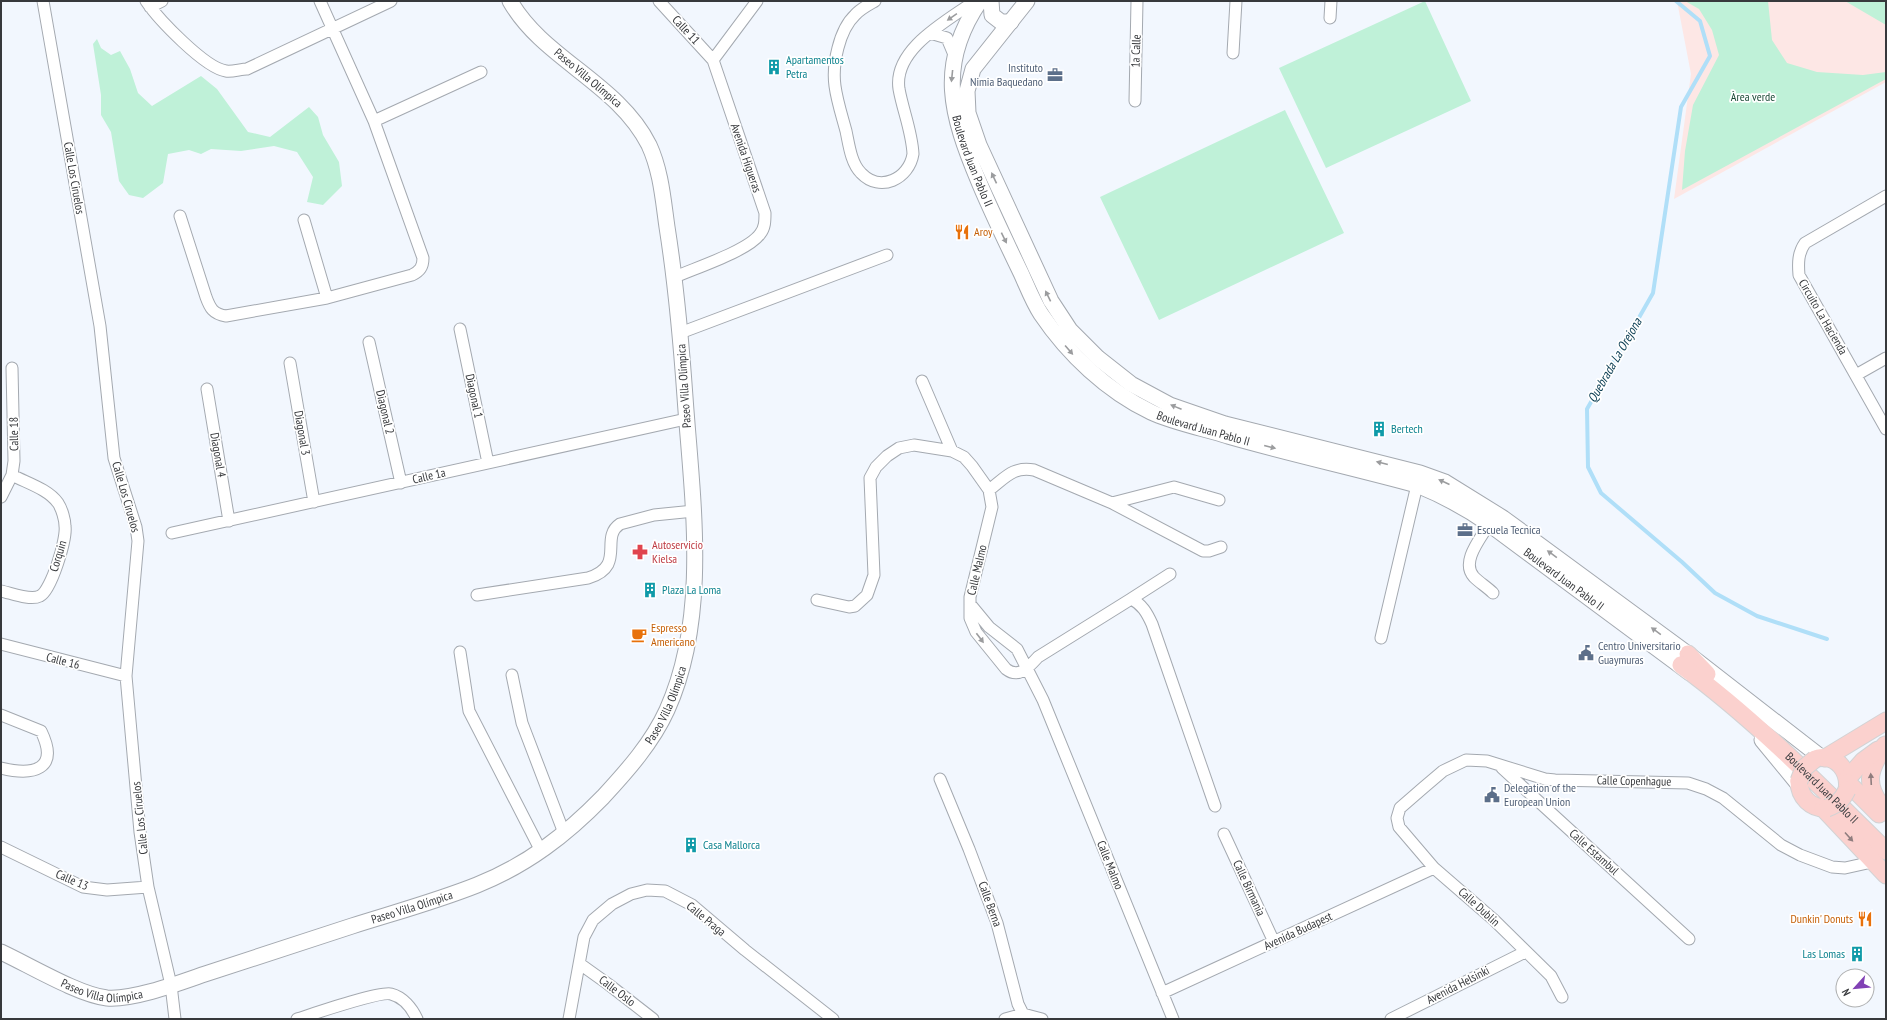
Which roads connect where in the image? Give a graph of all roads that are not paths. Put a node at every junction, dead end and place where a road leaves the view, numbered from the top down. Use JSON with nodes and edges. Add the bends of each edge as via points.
{"nodes":[{"id":1,"x":43,"y":1,"type":"edge"},
{"id":2,"x":162,"y":1,"type":"edge"},
{"id":3,"x":320,"y":1,"type":"edge"},
{"id":4,"x":390,"y":1,"type":"edge"},
{"id":5,"x":510,"y":1,"type":"edge"},
{"id":6,"x":659,"y":1,"type":"edge"},
{"id":7,"x":757,"y":1,"type":"edge"},
{"id":8,"x":875,"y":1,"type":"edge"},
{"id":9,"x":975,"y":1,"type":"edge"},
{"id":10,"x":980,"y":1,"type":"edge"},
{"id":11,"x":991,"y":1,"type":"edge"},
{"id":12,"x":1027,"y":1,"type":"edge"},
{"id":13,"x":1137,"y":1,"type":"edge"},
{"id":14,"x":1236,"y":1,"type":"edge"},
{"id":15,"x":1331,"y":1,"type":"edge"},
{"id":16,"x":148,"y":4,"type":"edge"},
{"id":17,"x":1330,"y":18,"type":"dead end"},
{"id":18,"x":1011,"y":22,"type":"junction"},
{"id":19,"x":333,"y":29,"type":"junction"},
{"id":20,"x":930,"y":33,"type":"junction"},
{"id":21,"x":1233,"y":53,"type":"dead end"},
{"id":22,"x":955,"y":57,"type":"junction"},
{"id":23,"x":713,"y":60,"type":"junction"},
{"id":24,"x":481,"y":72,"type":"dead end"},
{"id":25,"x":1135,"y":101,"type":"dead end"},
{"id":26,"x":374,"y":121,"type":"junction"},
{"id":27,"x":1886,"y":196,"type":"edge"},
{"id":28,"x":180,"y":216,"type":"dead end"},
{"id":29,"x":304,"y":220,"type":"dead end"},
{"id":30,"x":887,"y":255,"type":"dead end"},
{"id":31,"x":674,"y":276,"type":"junction"},
{"id":32,"x":327,"y":298,"type":"junction"},
{"id":33,"x":460,"y":329,"type":"dead end"},
{"id":34,"x":680,"y":332,"type":"junction"},
{"id":35,"x":369,"y":342,"type":"dead end"},
{"id":36,"x":1886,"y":358,"type":"edge"},
{"id":37,"x":290,"y":363,"type":"dead end"},
{"id":38,"x":12,"y":368,"type":"dead end"},
{"id":39,"x":1856,"y":375,"type":"junction"},
{"id":40,"x":922,"y":380,"type":"dead end"},
{"id":41,"x":207,"y":389,"type":"dead end"},
{"id":42,"x":686,"y":419,"type":"junction"},
{"id":43,"x":1886,"y":429,"type":"edge"},
{"id":44,"x":952,"y":451,"type":"junction"},
{"id":45,"x":488,"y":463,"type":"junction"},
{"id":46,"x":12,"y":475,"type":"junction"},
{"id":47,"x":401,"y":483,"type":"junction"},
{"id":48,"x":1417,"y":485,"type":"junction"},
{"id":49,"x":989,"y":490,"type":"junction"},
{"id":50,"x":1,"y":497,"type":"edge"},
{"id":51,"x":1219,"y":500,"type":"dead end"},
{"id":52,"x":314,"y":502,"type":"junction"},
{"id":53,"x":1112,"y":503,"type":"junction"},
{"id":54,"x":694,"y":511,"type":"junction"},
{"id":55,"x":229,"y":521,"type":"junction"},
{"id":56,"x":1489,"y":524,"type":"junction"},
{"id":57,"x":172,"y":533,"type":"dead end"},
{"id":58,"x":1221,"y":547,"type":"dead end"},
{"id":59,"x":1170,"y":574,"type":"dead end"},
{"id":60,"x":1,"y":591,"type":"edge"},
{"id":61,"x":1494,"y":593,"type":"dead end"},
{"id":62,"x":477,"y":595,"type":"dead end"},
{"id":63,"x":1131,"y":598,"type":"junction"},
{"id":64,"x":817,"y":600,"type":"dead end"},
{"id":65,"x":970,"y":604,"type":"junction"},
{"id":66,"x":1381,"y":638,"type":"dead end"},
{"id":67,"x":1,"y":644,"type":"edge"},
{"id":68,"x":460,"y":652,"type":"dead end"},
{"id":69,"x":1685,"y":660,"type":"junction"},
{"id":70,"x":1027,"y":670,"type":"junction"},
{"id":71,"x":512,"y":675,"type":"dead end"},
{"id":72,"x":126,"y":676,"type":"junction"},
{"id":73,"x":1,"y":715,"type":"edge"},
{"id":74,"x":1886,"y":721,"type":"edge"},
{"id":75,"x":1886,"y":745,"type":"edge"},
{"id":76,"x":1821,"y":758,"type":"junction"},
{"id":77,"x":1500,"y":766,"type":"junction"},
{"id":78,"x":1,"y":768,"type":"edge"},
{"id":79,"x":940,"y":780,"type":"dead end"},
{"id":80,"x":1799,"y":783,"type":"junction"},
{"id":81,"x":1848,"y":784,"type":"junction"},
{"id":82,"x":1215,"y":806,"type":"dead end"},
{"id":83,"x":1825,"y":808,"type":"junction"},
{"id":84,"x":1886,"y":812,"type":"edge"},
{"id":85,"x":1397,"y":818,"type":"joint"},
{"id":86,"x":1886,"y":821,"type":"edge"},
{"id":87,"x":564,"y":833,"type":"junction"},
{"id":88,"x":1224,"y":834,"type":"dead end"},
{"id":89,"x":1886,"y":842,"type":"edge"},
{"id":90,"x":1,"y":847,"type":"edge"},
{"id":91,"x":1886,"y":851,"type":"edge"},
{"id":92,"x":541,"y":852,"type":"junction"},
{"id":93,"x":1872,"y":862,"type":"junction"},
{"id":94,"x":1434,"y":868,"type":"junction"},
{"id":95,"x":1886,"y":875,"type":"edge"},
{"id":96,"x":148,"y":888,"type":"junction"},
{"id":97,"x":1689,"y":939,"type":"dead end"},
{"id":98,"x":1274,"y":942,"type":"junction"},
{"id":99,"x":1,"y":952,"type":"edge"},
{"id":100,"x":1525,"y":952,"type":"junction"},
{"id":101,"x":580,"y":964,"type":"junction"},
{"id":102,"x":171,"y":985,"type":"junction"},
{"id":103,"x":1162,"y":993,"type":"junction"},
{"id":104,"x":1562,"y":997,"type":"dead end"},
{"id":105,"x":1023,"y":1014,"type":"junction"},
{"id":106,"x":175,"y":1019,"type":"edge"},
{"id":107,"x":298,"y":1019,"type":"edge"},
{"id":108,"x":417,"y":1019,"type":"edge"},
{"id":109,"x":569,"y":1019,"type":"edge"},
{"id":110,"x":653,"y":1019,"type":"edge"},
{"id":111,"x":833,"y":1019,"type":"edge"},
{"id":112,"x":1005,"y":1019,"type":"edge"},
{"id":113,"x":1042,"y":1019,"type":"edge"},
{"id":114,"x":1173,"y":1019,"type":"edge"},
{"id":115,"x":1391,"y":1019,"type":"edge"}],
"edges":[{"from":1,"to":72,"type":"street","name":"Calle Los Ciruelos","via":[[100,326],[114,458],[138,541]]},
{"from":2,"to":16,"type":"street"},
{"from":3,"to":19,"type":"street"},
{"from":4,"to":19,"type":"street"},
{"from":5,"to":31,"type":"main road","name":"Paseo Villa Olímpica","via":[[516,12],[536,34],[626,110],[647,142],[658,168]]},
{"from":6,"to":23,"type":"street","name":"Calle 11"},
{"from":7,"to":23,"type":"street"},
{"from":8,"to":20,"type":"street","via":[[855,15],[842,34],[836,59],[835,86],[854,162],[861,173],[873,182],[895,179],[912,165],[913,144],[898,78],[902,64]]},
{"from":9,"to":20,"type":"street","one_way":true},
{"from":10,"to":22,"type":"main road","name":"Boulevard Juan Pablo II","via":[[970,16]]},
{"from":11,"to":18,"type":"main road","via":[[992,15],[1001,22]]},
{"from":12,"to":18,"type":"main road","name":"Boulevard Juan Pablo II"},
{"from":13,"to":25,"type":"street","name":"1a Calle"},
{"from":14,"to":21,"type":"street"},
{"from":15,"to":17,"type":"street"},
{"from":16,"to":19,"type":"street","via":[[203,60],[226,71],[247,69]]},
{"from":69,"to":18,"type":"main road","name":"Boulevard Juan Pablo II","one_way":true,"via":[[1503,518],[1445,482],[1420,473],[1194,414],[1170,405],[1131,384],[1098,358],[1070,330],[1050,302],[979,145],[968,113],[967,91],[973,69]]},
{"from":19,"to":26,"type":"street"},
{"from":20,"to":22,"type":"street","via":[[947,38]]},
{"from":22,"to":48,"type":"main road","name":"Boulevard Juan Pablo II","one_way":true,"via":[[951,82],[952,98],[958,126],[978,180],[1040,312],[1081,364],[1111,387],[1152,412],[1258,444]]},
{"from":23,"to":31,"type":"street","name":"Avenida Higueras","via":[[765,213],[765,223],[762,233],[754,241]]},
{"from":24,"to":26,"type":"street"},
{"from":26,"to":32,"type":"street","via":[[423,258],[423,266],[412,275]]},
{"from":27,"to":39,"type":"street","name":"Circuito La Hacienda","via":[[1805,243],[1800,250],[1799,275]]},
{"from":28,"to":32,"type":"street","via":[[210,308],[216,314],[226,316]]},
{"from":29,"to":32,"type":"street"},
{"from":30,"to":34,"type":"street"},
{"from":31,"to":34,"type":"main road","name":"Paseo Villa Olímpica"},
{"from":33,"to":45,"type":"street","name":"Diagonal 1"},
{"from":34,"to":42,"type":"main road","name":"Paseo Villa Olímpica"},
{"from":35,"to":47,"type":"street","name":"Diagonal 2"},
{"from":36,"to":39,"type":"street"},
{"from":37,"to":52,"type":"street","name":"Diagonal 3"},
{"from":38,"to":46,"type":"street","name":"Calle 18"},
{"from":39,"to":43,"type":"street","name":"Circuito La Hacienda"},
{"from":40,"to":44,"type":"street"},
{"from":41,"to":55,"type":"street","name":"Diagonal 4"},
{"from":42,"to":45,"type":"street","name":"Calle 1a"},
{"from":42,"to":54,"type":"main road","name":"Paseo Villa Olímpica"},
{"from":44,"to":49,"type":"street","via":[[964,457]]},
{"from":44,"to":64,"type":"street","via":[[914,444],[899,448],[876,467],[870,478],[874,575],[867,596],[855,606],[849,607]]},
{"from":45,"to":47,"type":"street","name":"Calle 1a"},
{"from":46,"to":50,"type":"street","name":"Calle 18"},
{"from":46,"to":60,"type":"street","name":"Corquin","via":[[50,495],[59,504],[66,527],[63,546],[46,591],[39,597],[30,598]]},
{"from":47,"to":52,"type":"street","name":"Calle 1a"},
{"from":48,"to":56,"type":"main road","name":"Boulevard Juan Pablo II","via":[[1464,507]]},
{"from":48,"to":66,"type":"street"},
{"from":49,"to":53,"type":"street","via":[[1016,470],[1023,468],[1034,470]]},
{"from":49,"to":65,"type":"street","name":"Calle Malmo","via":[[992,507]]},
{"from":51,"to":53,"type":"street","via":[[1174,487]]},
{"from":52,"to":55,"type":"street","name":"Calle 1a"},
{"from":53,"to":58,"type":"street","via":[[1203,551]]},
{"from":54,"to":62,"type":"street","via":[[654,515],[620,524],[612,534],[607,567],[600,574]]},
{"from":54,"to":87,"type":"main road","name":"Paseo Villa Olímpica","via":[[694,592],[685,654],[674,692],[665,713],[626,772],[575,825]]},
{"from":55,"to":57,"type":"street","name":"Calle 1a"},
{"from":56,"to":61,"type":"street","via":[[1468,559],[1473,576]]},
{"from":56,"to":69,"type":"main road","name":"Boulevard Juan Pablo II"},
{"from":59,"to":63,"type":"street"},
{"from":63,"to":70,"type":"street","via":[[1038,657]]},
{"from":63,"to":82,"type":"street","via":[[1146,612],[1152,624]]},
{"from":65,"to":70,"type":"street","name":"Calle Malmo","via":[[989,627],[1017,649]]},
{"from":65,"to":70,"type":"street","one_way":true,"via":[[970,618],[976,632],[1006,669],[1019,673]]},
{"from":67,"to":72,"type":"street","name":"Calle 16"},
{"from":68,"to":92,"type":"street","via":[[469,711]]},
{"from":69,"to":76,"type":"main road","name":"Boulevard Juan Pablo II"},
{"from":69,"to":80,"type":"main road","name":"Boulevard Juan Pablo II","via":[[1766,744]]},
{"from":69,"to":89,"type":"main road","name":"Boulevard Juan Pablo II","via":[[1767,726]]},
{"from":69,"to":91,"type":"main road","name":"Boulevard Juan Pablo II","via":[[1762,730]]},
{"from":70,"to":103,"type":"street","name":"Calle Malmo","via":[[1043,700]]},
{"from":71,"to":87,"type":"street","via":[[522,723]]},
{"from":72,"to":96,"type":"street","name":"Calle Los Ciruelos","via":[[140,832]]},
{"from":73,"to":78,"type":"street","via":[[41,731],[46,741],[47,762],[31,772]]},
{"from":74,"to":76,"type":"main road"},
{"from":75,"to":81,"type":"main road","via":[[1863,761]]},
{"from":84,"to":75,"type":"main road","one_way":true,"via":[[1876,801],[1871,770]]},
{"from":76,"to":80,"type":"main road","bridge":true,"via":[[1804,768]]},
{"from":76,"to":81,"type":"main road","via":[[1840,764]]},
{"from":77,"to":85,"type":"street","name":"Calle Copenhague","via":[[1487,761],[1466,760],[1443,771],[1400,808]]},
{"from":77,"to":93,"type":"street","name":"Calle Copenhague","via":[[1555,780],[1688,783],[1706,788],[1723,798],[1781,845],[1800,856],[1832,867],[1845,868]]},
{"from":77,"to":97,"type":"street","name":"Calle Estambul"},
{"from":79,"to":105,"type":"street","name":"Calle Berna","via":[[970,849],[997,923],[1018,1004]]},
{"from":80,"to":83,"type":"main road","via":[[1801,794],[1807,801],[1814,806]]},
{"from":81,"to":83,"type":"main road","bridge":true,"via":[[1843,799],[1836,805]]},
{"from":81,"to":86,"type":"main road","name":"Boulevard Juan Pablo II"},
{"from":83,"to":93,"type":"main road","name":"Boulevard Juan Pablo II","one_way":true},
{"from":85,"to":94,"type":"street","name":"Calle Dublín","via":[[1399,828]]},
{"from":87,"to":92,"type":"main road","name":"Paseo Villa Olímpica"},
{"from":88,"to":98,"type":"street","name":"Calle Birmania"},
{"from":90,"to":96,"type":"street","name":"Calle 13","via":[[82,887],[107,890]]},
{"from":92,"to":102,"type":"main road","name":"Paseo Villa Olímpica","via":[[478,885]]},
{"from":93,"to":95,"type":"main road","name":"Boulevard Juan Pablo II"},
{"from":94,"to":98,"type":"street","name":"Avenida Budapest"},
{"from":94,"to":100,"type":"street","name":"Calle Dublín","via":[[1494,920]]},
{"from":96,"to":102,"type":"street","name":"Calle Los Ciruelos"},
{"from":98,"to":103,"type":"street","name":"Avenida Budapest"},
{"from":99,"to":102,"type":"main road","name":"Paseo Villa Olímpica","via":[[85,992],[101,996],[118,997]]},
{"from":100,"to":104,"type":"street","name":"Calle Dublín","via":[[1551,976]]},
{"from":100,"to":115,"type":"street","name":"Avenida Helsinki"},
{"from":101,"to":109,"type":"street","name":"Calle Praga"},
{"from":101,"to":110,"type":"street","name":"Calle Oslo"},
{"from":101,"to":111,"type":"street","name":"Calle Praga","via":[[584,937],[593,920],[612,904],[631,894],[647,890],[666,891],[692,905]]},
{"from":102,"to":106,"type":"street","name":"Calle Los Ciruelos"},
{"from":103,"to":114,"type":"street","name":"Calle Malmo"},
{"from":105,"to":112,"type":"street"},
{"from":105,"to":113,"type":"street"},
{"from":107,"to":108,"type":"street","via":[[390,993],[404,1001]]}]}
